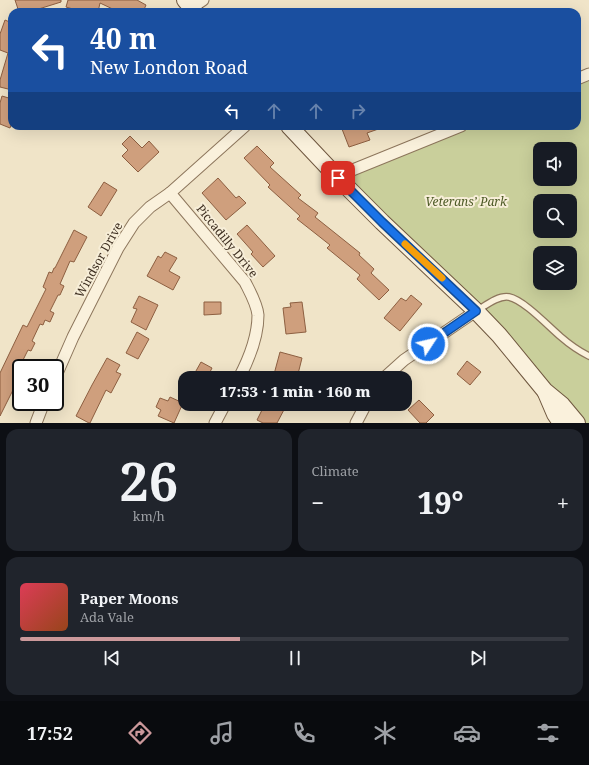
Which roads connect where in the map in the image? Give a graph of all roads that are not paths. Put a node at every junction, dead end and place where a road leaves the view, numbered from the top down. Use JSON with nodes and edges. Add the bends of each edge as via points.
{"nodes":[{"id":1,"x":241,"y":130,"type":"edge"},
{"id":2,"x":293,"y":130,"type":"edge"},
{"id":3,"x":451,"y":130,"type":"edge"},
{"id":4,"x":338,"y":178,"type":"junction"},
{"id":5,"x":170,"y":193,"type":"junction"},
{"id":6,"x":476,"y":311,"type":"junction"},
{"id":7,"x":589,"y":356,"type":"edge"},
{"id":8,"x":63,"y":359,"type":"edge"},
{"id":9,"x":243,"y":371,"type":"edge"},
{"id":10,"x":392,"y":371,"type":"edge"},
{"id":11,"x":545,"y":392,"type":"junction"},
{"id":12,"x":41,"y":411,"type":"edge"},
{"id":13,"x":221,"y":411,"type":"edge"},
{"id":14,"x":362,"y":411,"type":"edge"},
{"id":15,"x":36,"y":423,"type":"edge"},
{"id":16,"x":215,"y":423,"type":"edge"},
{"id":17,"x":356,"y":423,"type":"edge"},
{"id":18,"x":561,"y":423,"type":"edge"},
{"id":19,"x":577,"y":423,"type":"edge"}],
"edges":[{"from":1,"to":5,"type":"street","name":"Windsor Drive"},
{"from":2,"to":4,"type":"street"},
{"from":3,"to":4,"type":"street"},
{"from":4,"to":6,"type":"street"},
{"from":5,"to":8,"type":"street","name":"Windsor Drive","via":[[150,207],[134,223],[118,248]]},
{"from":5,"to":9,"type":"street","name":"Piccadilly Drive","via":[[245,282],[252,295],[258,314],[256,337]]},
{"from":6,"to":7,"type":"lane","via":[[495,299],[508,297],[517,300],[562,338]]},
{"from":6,"to":10,"type":"street"},
{"from":6,"to":11,"type":"street"},
{"from":11,"to":18,"type":"street"},
{"from":11,"to":19,"type":"street","via":[[562,404]]},
{"from":12,"to":15,"type":"street"},
{"from":13,"to":16,"type":"street"},
{"from":14,"to":17,"type":"street"}]}
